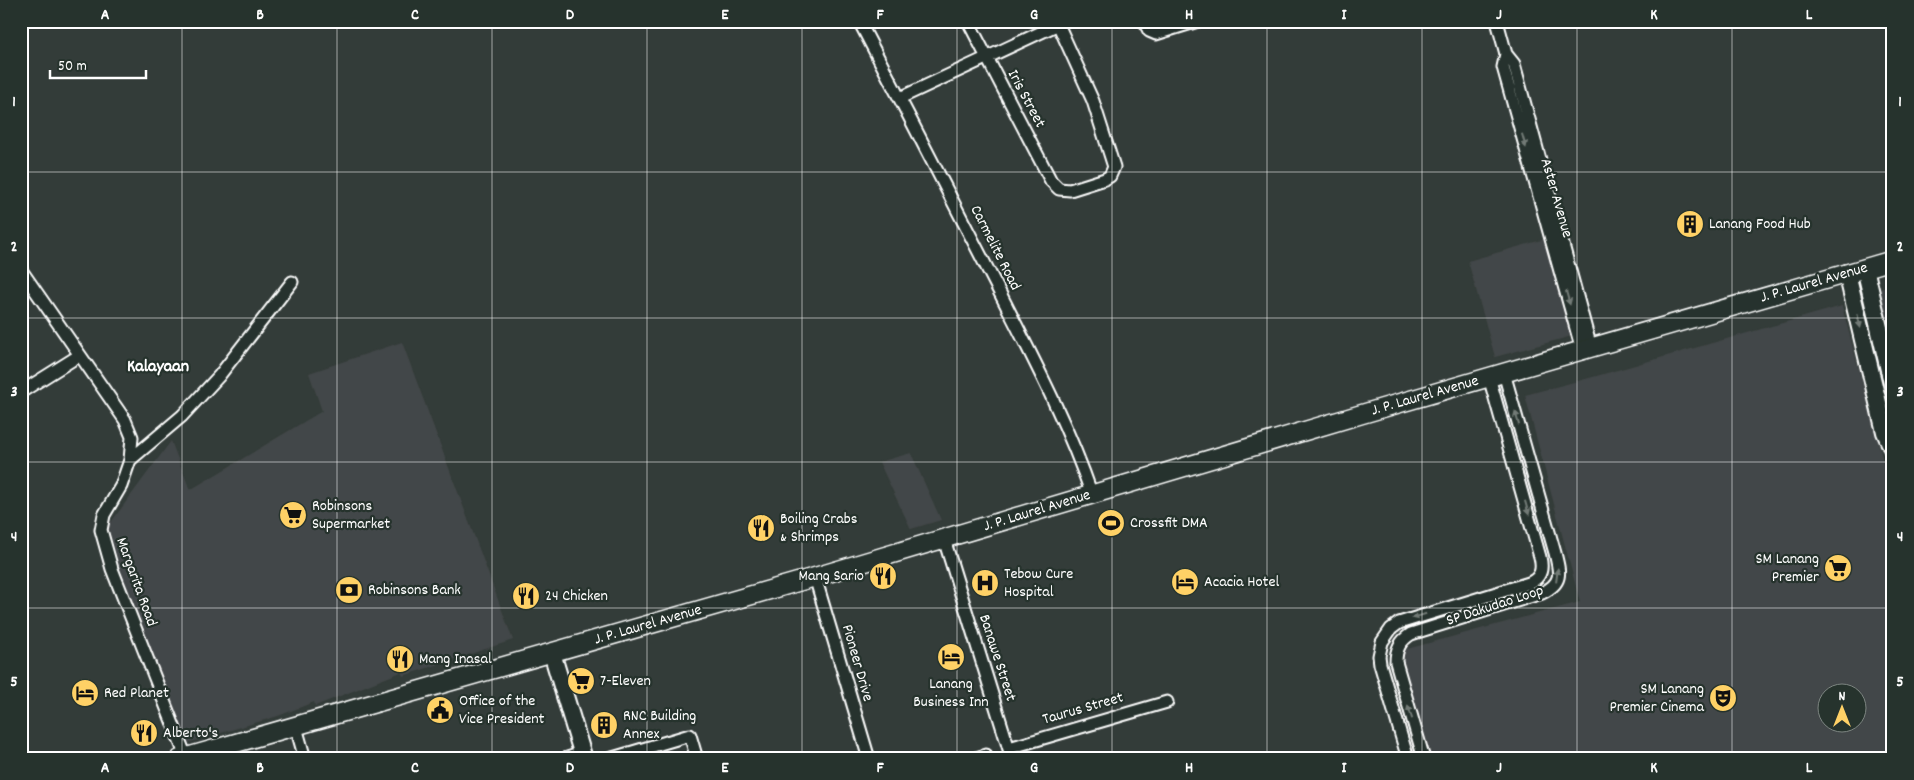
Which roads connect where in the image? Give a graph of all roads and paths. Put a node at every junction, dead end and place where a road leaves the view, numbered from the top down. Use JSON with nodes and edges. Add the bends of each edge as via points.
{"nodes":[{"id":1,"x":859,"y":21,"type":"edge"},
{"id":2,"x":968,"y":21,"type":"edge"},
{"id":3,"x":1144,"y":21,"type":"edge"},
{"id":4,"x":1198,"y":21,"type":"edge"},
{"id":5,"x":1497,"y":21,"type":"edge"},
{"id":6,"x":1061,"y":23,"type":"edge"},
{"id":7,"x":987,"y":58,"type":"junction"},
{"id":8,"x":900,"y":98,"type":"junction"},
{"id":9,"x":1893,"y":260,"type":"edge"},
{"id":10,"x":1865,"y":268,"type":"junction"},
{"id":11,"x":21,"y":270,"type":"edge"},
{"id":12,"x":1847,"y":273,"type":"junction"},
{"id":13,"x":292,"y":282,"type":"dead end"},
{"id":14,"x":1587,"y":349,"type":"junction"},
{"id":15,"x":80,"y":355,"type":"junction"},
{"id":16,"x":1497,"y":375,"type":"junction"},
{"id":17,"x":1893,"y":387,"type":"edge"},
{"id":18,"x":21,"y":392,"type":"edge"},
{"id":19,"x":1893,"y":450,"type":"edge"},
{"id":20,"x":130,"y":460,"type":"junction"},
{"id":21,"x":1536,"y":483,"type":"junction"},
{"id":22,"x":1520,"y":487,"type":"junction"},
{"id":23,"x":1092,"y":495,"type":"junction"},
{"id":24,"x":944,"y":539,"type":"junction"},
{"id":25,"x":815,"y":577,"type":"junction"},
{"id":26,"x":552,"y":653,"type":"junction"},
{"id":27,"x":1167,"y":702,"type":"dead end"},
{"id":28,"x":296,"y":726,"type":"junction"},
{"id":29,"x":1010,"y":753,"type":"edge"},
{"id":30,"x":986,"y":755,"type":"dead end"},
{"id":31,"x":1423,"y":755,"type":"edge"},
{"id":32,"x":583,"y":756,"type":"edge"},
{"id":33,"x":1408,"y":757,"type":"edge"},
{"id":34,"x":183,"y":758,"type":"edge"},
{"id":35,"x":305,"y":759,"type":"edge"},
{"id":36,"x":564,"y":759,"type":"edge"},
{"id":37,"x":609,"y":759,"type":"edge"},
{"id":38,"x":697,"y":759,"type":"edge"},
{"id":39,"x":869,"y":759,"type":"edge"},
{"id":40,"x":973,"y":759,"type":"edge"}],
"edges":[{"from":1,"to":8,"type":"street","name":"Carmelite Road"},
{"from":2,"to":7,"type":"street","name":"Iris Street"},
{"from":3,"to":4,"type":"street","via":[[1149,31],[1156,34]]},
{"from":5,"to":14,"type":"street","name":"Aster Avenue","via":[[1506,54],[1514,64],[1514,87]]},
{"from":6,"to":7,"type":"street"},
{"from":6,"to":7,"type":"street","name":"Iris Street","via":[[1093,101],[1114,167],[1105,179],[1070,190],[1059,189],[1051,181]]},
{"from":7,"to":8,"type":"street"},
{"from":8,"to":23,"type":"street","name":"Carmelite Road","via":[[1055,404]]},
{"from":9,"to":10,"type":"main road","name":"J. P. Laurel Avenue"},
{"from":10,"to":12,"type":"main road","name":"J. P. Laurel Avenue"},
{"from":10,"to":17,"type":"street"},
{"from":11,"to":15,"type":"street","name":"Margarita Road"},
{"from":12,"to":14,"type":"main road","name":"J. P. Laurel Avenue"},
{"from":12,"to":19,"type":"street","one_way":true,"via":[[1885,432]]},
{"from":13,"to":20,"type":"street","via":[[220,376],[182,416]]},
{"from":14,"to":16,"type":"main road","name":"J. P. Laurel Avenue"},
{"from":15,"to":18,"type":"street"},
{"from":15,"to":20,"type":"street","name":"Margarita Road","via":[[126,420],[132,436]]},
{"from":21,"to":16,"type":"street","name":"SP Dakudao Loop","one_way":true},
{"from":16,"to":22,"type":"street","name":"SP Dakudao Loop"},
{"from":16,"to":23,"type":"main road","name":"J. P. Laurel Avenue"},
{"from":20,"to":34,"type":"street","name":"Margarita Road","via":[[121,486],[104,515],[101,530],[112,569]]},
{"from":21,"to":22,"type":"street"},
{"from":31,"to":21,"type":"street","name":"SP Dakudao Loop","one_way":true,"via":[[1396,662],[1399,644],[1411,634],[1542,593],[1556,584],[1559,570]]},
{"from":22,"to":33,"type":"street","name":"SP Dakudao Loop","one_way":true,"via":[[1542,565],[1539,576],[1535,580],[1410,619],[1391,629],[1382,642],[1380,664]]},
{"from":23,"to":24,"type":"main road","name":"J. P. Laurel Avenue"},
{"from":24,"to":25,"type":"main road","name":"J. P. Laurel Avenue"},
{"from":24,"to":29,"type":"street","name":"Banawe Street"},
{"from":25,"to":26,"type":"main road","name":"J. P. Laurel Avenue"},
{"from":25,"to":39,"type":"street","name":"Pioneer Drive"},
{"from":26,"to":28,"type":"main road","name":"J. P. Laurel Avenue"},
{"from":26,"to":32,"type":"street"},
{"from":27,"to":29,"type":"street","name":"Taurus Street"},
{"from":28,"to":34,"type":"main road","name":"J. P. Laurel Avenue"},
{"from":28,"to":35,"type":"street"},
{"from":30,"to":40,"type":"street"},
{"from":31,"to":33,"type":"street"},
{"from":32,"to":36,"type":"street"},
{"from":37,"to":38,"type":"street","via":[[690,736]]}]}
